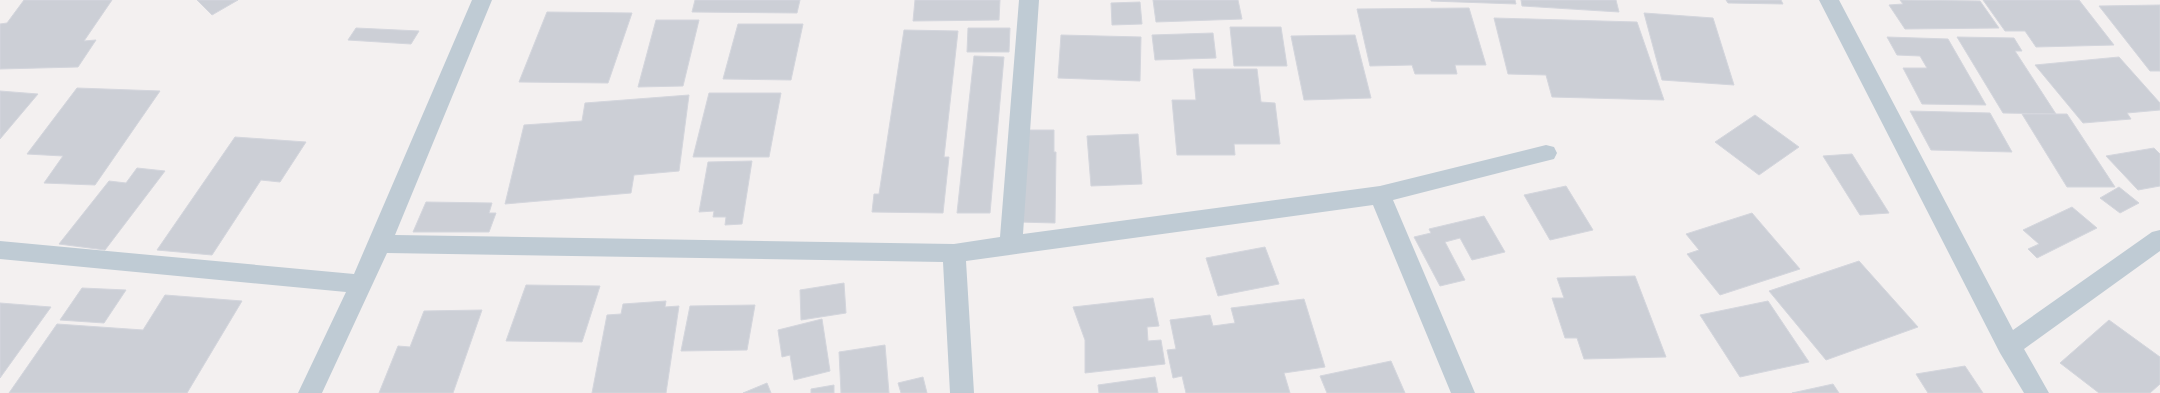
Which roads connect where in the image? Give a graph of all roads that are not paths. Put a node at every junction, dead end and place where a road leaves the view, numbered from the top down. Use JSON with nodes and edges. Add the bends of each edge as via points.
{"nodes":[{"id":1,"x":482,"y":0,"type":"edge"},
{"id":2,"x":1029,"y":0,"type":"edge"},
{"id":3,"x":1829,"y":0,"type":"edge"},
{"id":4,"x":1546,"y":153,"type":"dead end"},
{"id":5,"x":1380,"y":195,"type":"junction"},
{"id":6,"x":2160,"y":239,"type":"edge"},
{"id":7,"x":380,"y":244,"type":"junction"},
{"id":8,"x":1011,"y":245,"type":"junction"},
{"id":9,"x":0,"y":250,"type":"edge"},
{"id":10,"x":954,"y":254,"type":"junction"},
{"id":11,"x":360,"y":284,"type":"junction"},
{"id":12,"x":2009,"y":346,"type":"junction"},
{"id":13,"x":310,"y":393,"type":"edge"},
{"id":14,"x":962,"y":393,"type":"edge"},
{"id":15,"x":1463,"y":393,"type":"edge"},
{"id":16,"x":2037,"y":393,"type":"edge"}],
"edges":[{"from":1,"to":7,"type":"street"},
{"from":2,"to":8,"type":"street"},
{"from":3,"to":12,"type":"street"},
{"from":4,"to":5,"type":"street"},
{"from":5,"to":8,"type":"street"},
{"from":5,"to":15,"type":"street"},
{"from":6,"to":12,"type":"street"},
{"from":7,"to":10,"type":"street"},
{"from":7,"to":11,"type":"street"},
{"from":8,"to":10,"type":"street"},
{"from":9,"to":11,"type":"street"},
{"from":10,"to":14,"type":"street"},
{"from":11,"to":13,"type":"street"},
{"from":12,"to":16,"type":"street"}]}
